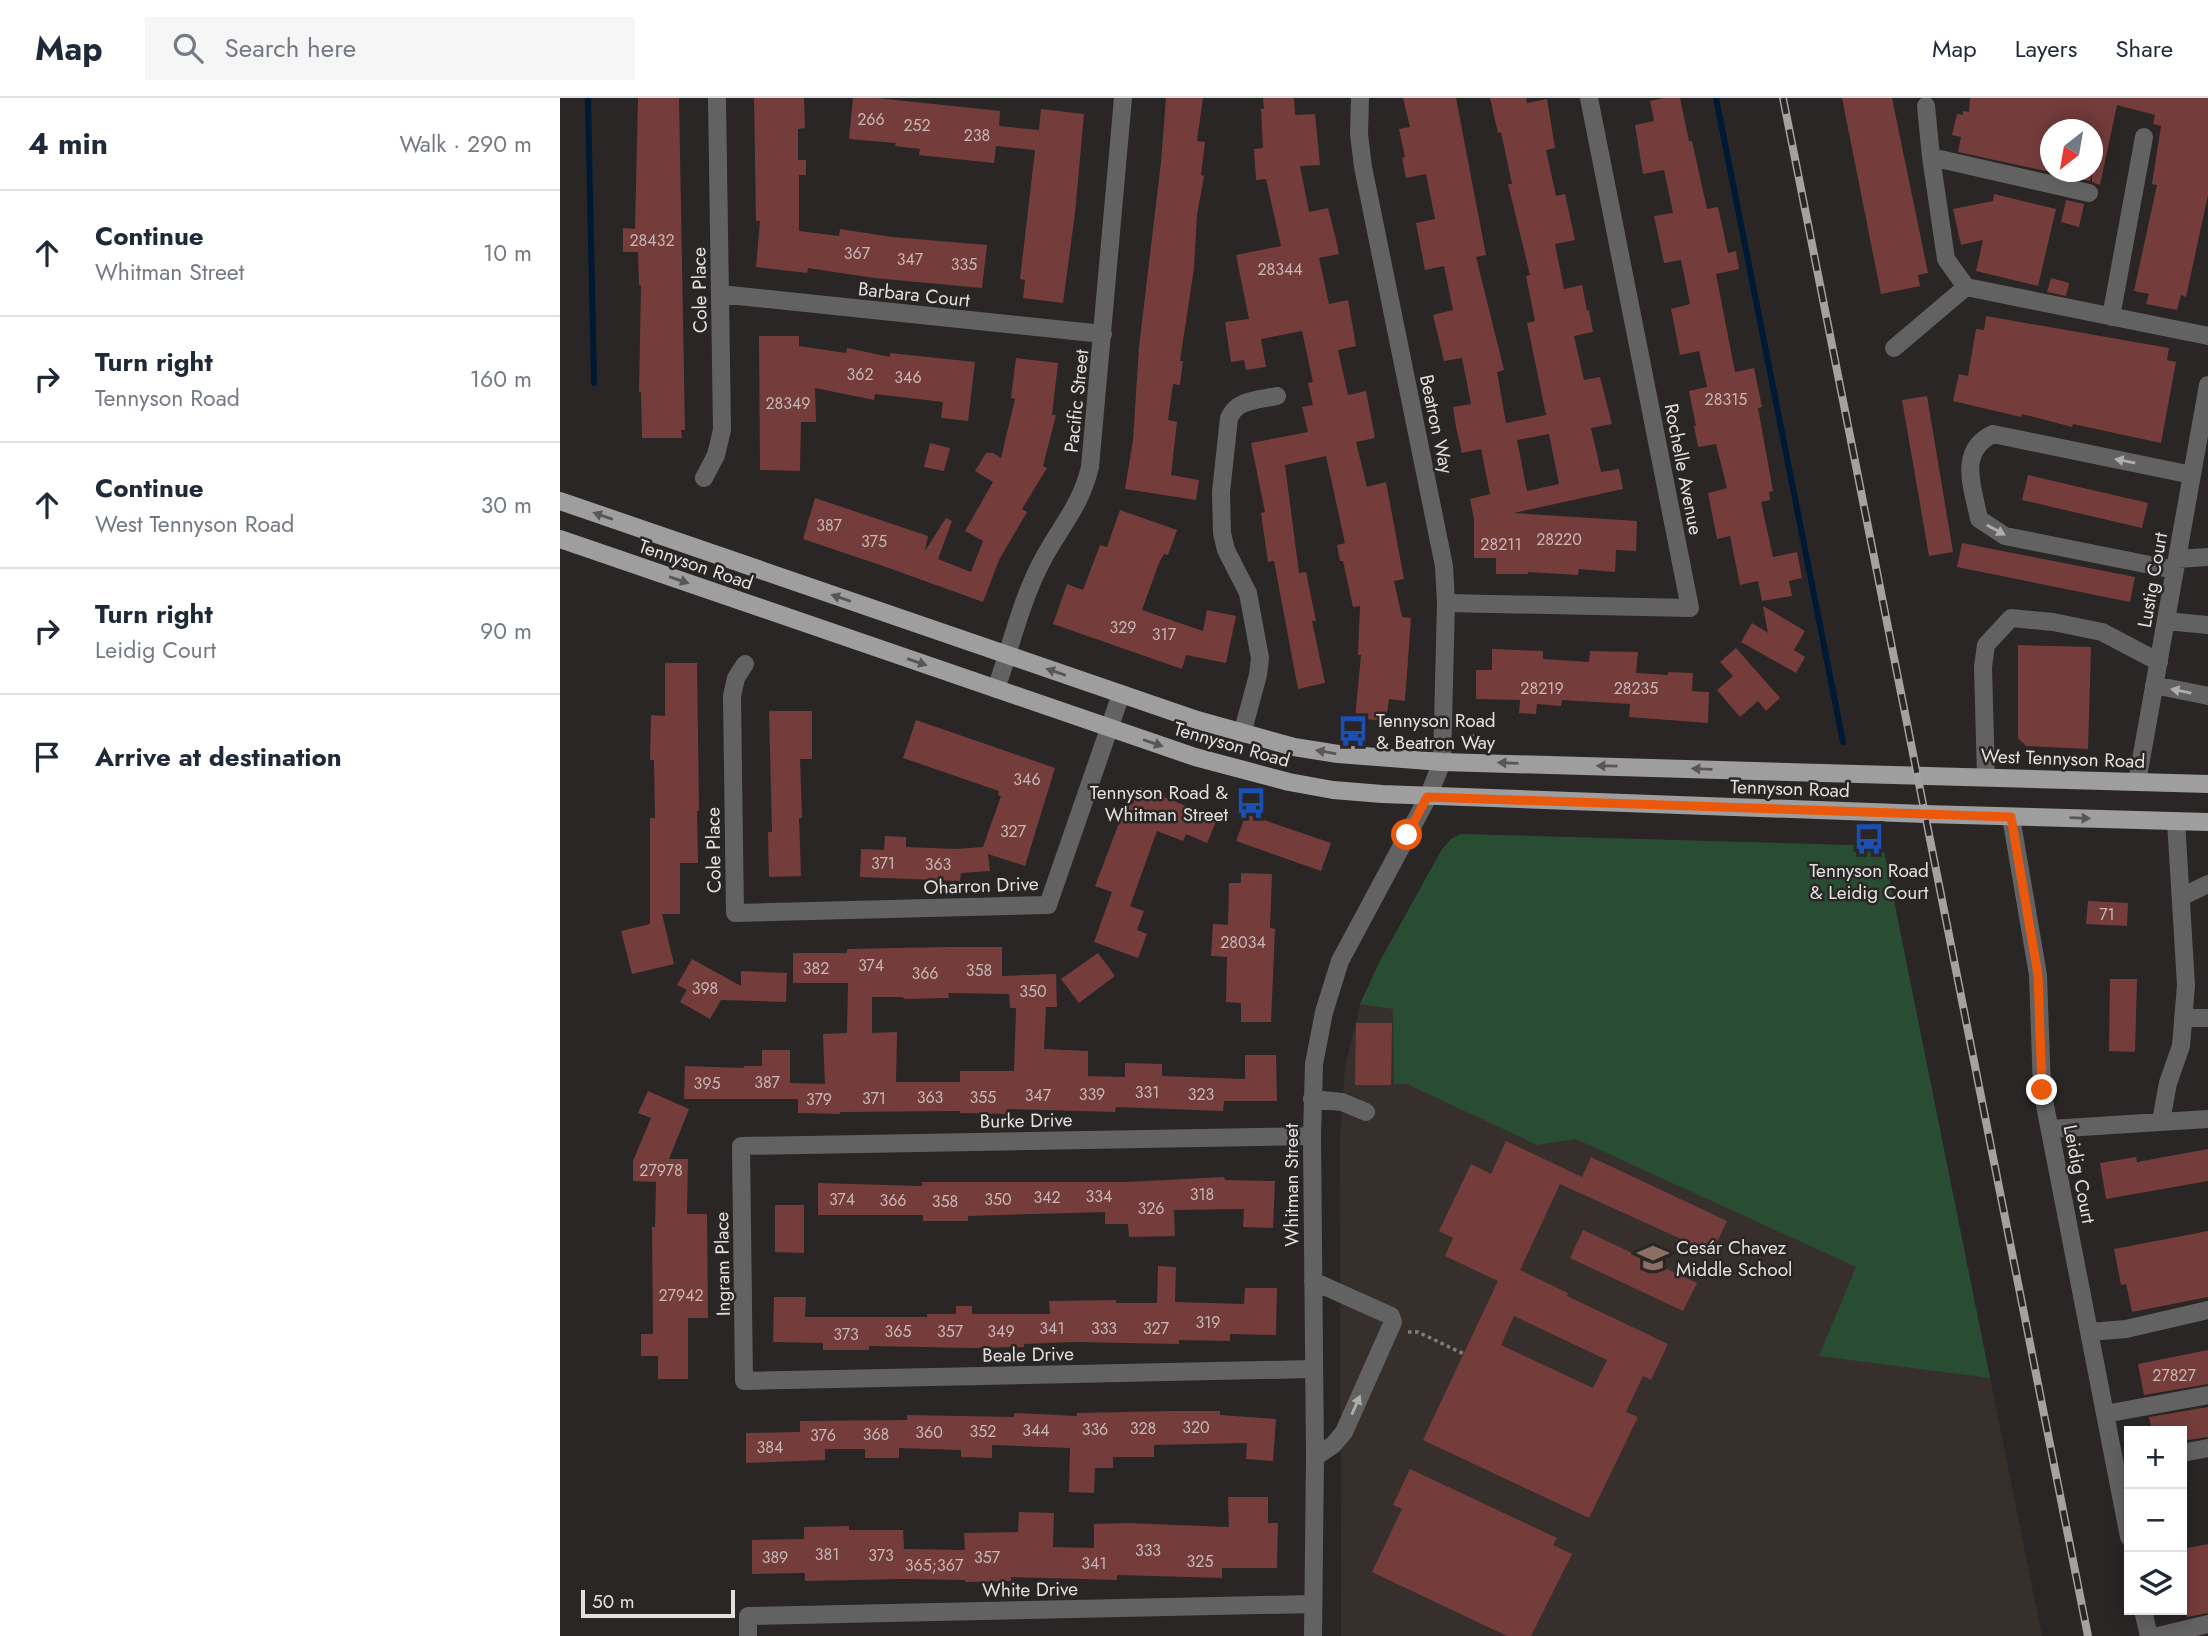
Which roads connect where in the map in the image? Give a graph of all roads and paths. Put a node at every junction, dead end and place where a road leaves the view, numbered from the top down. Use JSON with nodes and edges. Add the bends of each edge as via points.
{"nodes":[{"id":1,"x":717,"y":98,"type":"edge"},
{"id":2,"x":1123,"y":98,"type":"edge"},
{"id":3,"x":1360,"y":98,"type":"edge"},
{"id":4,"x":1589,"y":98,"type":"edge"},
{"id":5,"x":1926,"y":106,"type":"dead end"},
{"id":6,"x":2144,"y":137,"type":"dead end"},
{"id":7,"x":1931,"y":158,"type":"junction"},
{"id":8,"x":2089,"y":193,"type":"dead end"},
{"id":9,"x":1966,"y":287,"type":"junction"},
{"id":10,"x":720,"y":294,"type":"junction"},
{"id":11,"x":2111,"y":317,"type":"junction"},
{"id":12,"x":1103,"y":334,"type":"junction"},
{"id":13,"x":2208,"y":336,"type":"edge"},
{"id":14,"x":1894,"y":348,"type":"dead end"},
{"id":15,"x":2208,"y":385,"type":"edge"},
{"id":16,"x":1277,"y":396,"type":"dead end"},
{"id":17,"x":2192,"y":475,"type":"junction"},
{"id":18,"x":704,"y":478,"type":"dead end"},
{"id":19,"x":560,"y":501,"type":"edge"},
{"id":20,"x":560,"y":539,"type":"edge"},
{"id":21,"x":2208,"y":557,"type":"edge"},
{"id":22,"x":2176,"y":565,"type":"junction"},
{"id":23,"x":1446,"y":603,"type":"junction"},
{"id":24,"x":2166,"y":621,"type":"junction"},
{"id":25,"x":2208,"y":625,"type":"edge"},
{"id":26,"x":1008,"y":655,"type":"junction"},
{"id":27,"x":2159,"y":662,"type":"junction"},
{"id":28,"x":745,"y":664,"type":"dead end"},
{"id":29,"x":2154,"y":685,"type":"junction"},
{"id":30,"x":996,"y":689,"type":"junction"},
{"id":31,"x":1121,"y":694,"type":"junction"},
{"id":32,"x":2208,"y":696,"type":"edge"},
{"id":33,"x":1109,"y":728,"type":"junction"},
{"id":34,"x":1474,"y":732,"type":"dead end"},
{"id":35,"x":1242,"y":734,"type":"junction"},
{"id":36,"x":1471,"y":737,"type":"dead end"},
{"id":37,"x":1442,"y":762,"type":"junction"},
{"id":38,"x":1917,"y":775,"type":"joint"},
{"id":39,"x":1986,"y":777,"type":"junction"},
{"id":40,"x":2137,"y":782,"type":"junction"},
{"id":41,"x":2208,"y":784,"type":"edge"},
{"id":42,"x":1427,"y":797,"type":"junction"},
{"id":43,"x":2011,"y":817,"type":"junction"},
{"id":44,"x":2176,"y":821,"type":"junction"},
{"id":45,"x":2208,"y":822,"type":"edge"},
{"id":46,"x":2208,"y":884,"type":"edge"},
{"id":47,"x":2181,"y":897,"type":"junction"},
{"id":48,"x":735,"y":913,"type":"joint"},
{"id":49,"x":2183,"y":1018,"type":"junction"},
{"id":50,"x":2208,"y":1018,"type":"edge"},
{"id":51,"x":1312,"y":1099,"type":"junction"},
{"id":52,"x":1366,"y":1112,"type":"dead end"},
{"id":53,"x":2208,"y":1119,"type":"edge"},
{"id":54,"x":2161,"y":1121,"type":"junction"},
{"id":55,"x":2050,"y":1129,"type":"junction"},
{"id":56,"x":1312,"y":1136,"type":"junction"},
{"id":57,"x":741,"y":1146,"type":"joint"},
{"id":58,"x":1313,"y":1281,"type":"junction"},
{"id":59,"x":2208,"y":1310,"type":"edge"},
{"id":60,"x":1418,"y":1332,"type":"dead end"},
{"id":61,"x":2089,"y":1332,"type":"junction"},
{"id":62,"x":1464,"y":1353,"type":"dead end"},
{"id":63,"x":1312,"y":1369,"type":"junction"},
{"id":64,"x":744,"y":1381,"type":"joint"},
{"id":65,"x":2208,"y":1395,"type":"edge"},
{"id":66,"x":2105,"y":1414,"type":"junction"},
{"id":67,"x":2208,"y":1448,"type":"edge"},
{"id":68,"x":2187,"y":1452,"type":"edge"},
{"id":69,"x":1315,"y":1457,"type":"junction"},
{"id":70,"x":2122,"y":1466,"type":"edge"},
{"id":71,"x":2124,"y":1489,"type":"edge"},
{"id":72,"x":1313,"y":1604,"type":"junction"},
{"id":73,"x":2144,"y":1615,"type":"edge"},
{"id":74,"x":2208,"y":1624,"type":"edge"},
{"id":75,"x":748,"y":1636,"type":"edge"},
{"id":76,"x":1313,"y":1636,"type":"edge"},
{"id":77,"x":2149,"y":1636,"type":"edge"},
{"id":78,"x":2158,"y":1636,"type":"edge"}],
"edges":[{"from":1,"to":10,"type":"street","name":"Cole Place"},
{"from":2,"to":12,"type":"street","name":"Pacific Street"},
{"from":3,"to":23,"type":"street","name":"Beatron Way","via":[[1363,167],[1438,534]]},
{"from":4,"to":23,"type":"street","name":"Rochelle Avenue","via":[[1690,608]]},
{"from":5,"to":7,"type":"street"},
{"from":6,"to":11,"type":"street"},
{"from":7,"to":8,"type":"street"},
{"from":7,"to":9,"type":"street","via":[[1946,259]]},
{"from":9,"to":11,"type":"street"},
{"from":9,"to":14,"type":"street"},
{"from":10,"to":12,"type":"street","name":"Barbara Court"},
{"from":10,"to":18,"type":"street","name":"Cole Place","via":[[722,430]]},
{"from":11,"to":13,"type":"street"},
{"from":12,"to":26,"type":"street","name":"Pacific Street","via":[[1085,488],[1038,569]]},
{"from":15,"to":17,"type":"street","name":"Lustig Court"},
{"from":16,"to":35,"type":"street","via":[[1233,409],[1222,480],[1222,533],[1248,593],[1260,658]]},
{"from":17,"to":22,"type":"street","name":"Lustig Court"},
{"from":17,"to":22,"type":"street","one_way":true,"via":[[1993,434],[1982,439],[1969,465],[1979,519],[2005,536]]},
{"from":26,"to":19,"type":"main road","name":"Tennyson Road","one_way":true},
{"from":20,"to":30,"type":"main road","name":"Tennyson Road","one_way":true},
{"from":21,"to":22,"type":"street"},
{"from":22,"to":24,"type":"street","name":"Lustig Court"},
{"from":23,"to":37,"type":"street","name":"Beatron Way"},
{"from":24,"to":25,"type":"street"},
{"from":24,"to":27,"type":"street","name":"Lustig Court"},
{"from":26,"to":30,"type":"street","name":"Pacific Street"},
{"from":31,"to":26,"type":"main road","name":"Tennyson Road","one_way":true},
{"from":27,"to":29,"type":"street","name":"Lustig Court"},
{"from":27,"to":39,"type":"street","via":[[2102,632],[2011,618],[1986,645]]},
{"from":28,"to":48,"type":"street","name":"Cole Place","via":[[732,696]]},
{"from":32,"to":29,"type":"street","one_way":true},
{"from":29,"to":40,"type":"street","name":"Lustig Court"},
{"from":30,"to":33,"type":"main road","name":"Tennyson Road"},
{"from":31,"to":33,"type":"street","name":"Oharron Drive"},
{"from":31,"to":35,"type":"main road","name":"Tennyson Road"},
{"from":33,"to":42,"type":"main road","name":"Tennyson Road","one_way":true,"via":[[1289,782]]},
{"from":33,"to":48,"type":"street","name":"Oharron Drive","via":[[1048,905]]},
{"from":34,"to":36,"type":"path"},
{"from":37,"to":35,"type":"main road","name":"Tennyson Road","one_way":true,"via":[[1338,754]]},
{"from":38,"to":37,"type":"main road","name":"Tennyson Road","one_way":true},
{"from":37,"to":42,"type":"street","name":"Whitman Street"},
{"from":38,"to":39,"type":"main road","name":"West Tennyson Road"},
{"from":39,"to":40,"type":"main road","name":"West Tennyson Road"},
{"from":40,"to":41,"type":"main road","name":"West Tennyson Road"},
{"from":42,"to":43,"type":"main road","name":"Tennyson Road"},
{"from":42,"to":51,"type":"street","name":"Whitman Street","via":[[1340,961],[1319,1029]]},
{"from":43,"to":44,"type":"main road","one_way":true},
{"from":43,"to":55,"type":"street","name":"Leidig Court","via":[[2038,975],[2039,1061]]},
{"from":44,"to":45,"type":"main road"},
{"from":44,"to":47,"type":"street"},
{"from":46,"to":47,"type":"street"},
{"from":47,"to":49,"type":"street","via":[[2186,985]]},
{"from":49,"to":50,"type":"street"},
{"from":49,"to":54,"type":"street","via":[[2181,1046]]},
{"from":51,"to":52,"type":"street","via":[[1342,1102]]},
{"from":51,"to":56,"type":"street","name":"Whitman Street"},
{"from":53,"to":54,"type":"street"},
{"from":54,"to":55,"type":"street"},
{"from":55,"to":61,"type":"street","name":"Leidig Court"},
{"from":56,"to":57,"type":"street","name":"Burke Drive"},
{"from":56,"to":58,"type":"street","name":"Whitman Street"},
{"from":57,"to":64,"type":"street","name":"Ingram Place"},
{"from":58,"to":63,"type":"street","name":"Whitman Street"},
{"from":69,"to":58,"type":"street","one_way":true,"via":[[1344,1432],[1393,1322],[1391,1316]]},
{"from":59,"to":61,"type":"street","via":[[2126,1329]]},
{"from":60,"to":62,"type":"path"},
{"from":61,"to":66,"type":"street","name":"Leidig Court"},
{"from":63,"to":64,"type":"street","name":"Beale Drive"},
{"from":63,"to":69,"type":"street","name":"Whitman Street"},
{"from":65,"to":66,"type":"street"},
{"from":66,"to":70,"type":"street","name":"Leidig Court"},
{"from":67,"to":68,"type":"street"},
{"from":69,"to":72,"type":"street","name":"Whitman Street"},
{"from":70,"to":71,"type":"street","name":"Leidig Court"},
{"from":72,"to":75,"type":"street","name":"White Drive","via":[[748,1616]]},
{"from":72,"to":76,"type":"street","name":"Whitman Street"},
{"from":73,"to":77,"type":"street"},
{"from":74,"to":78,"type":"street"}]}
